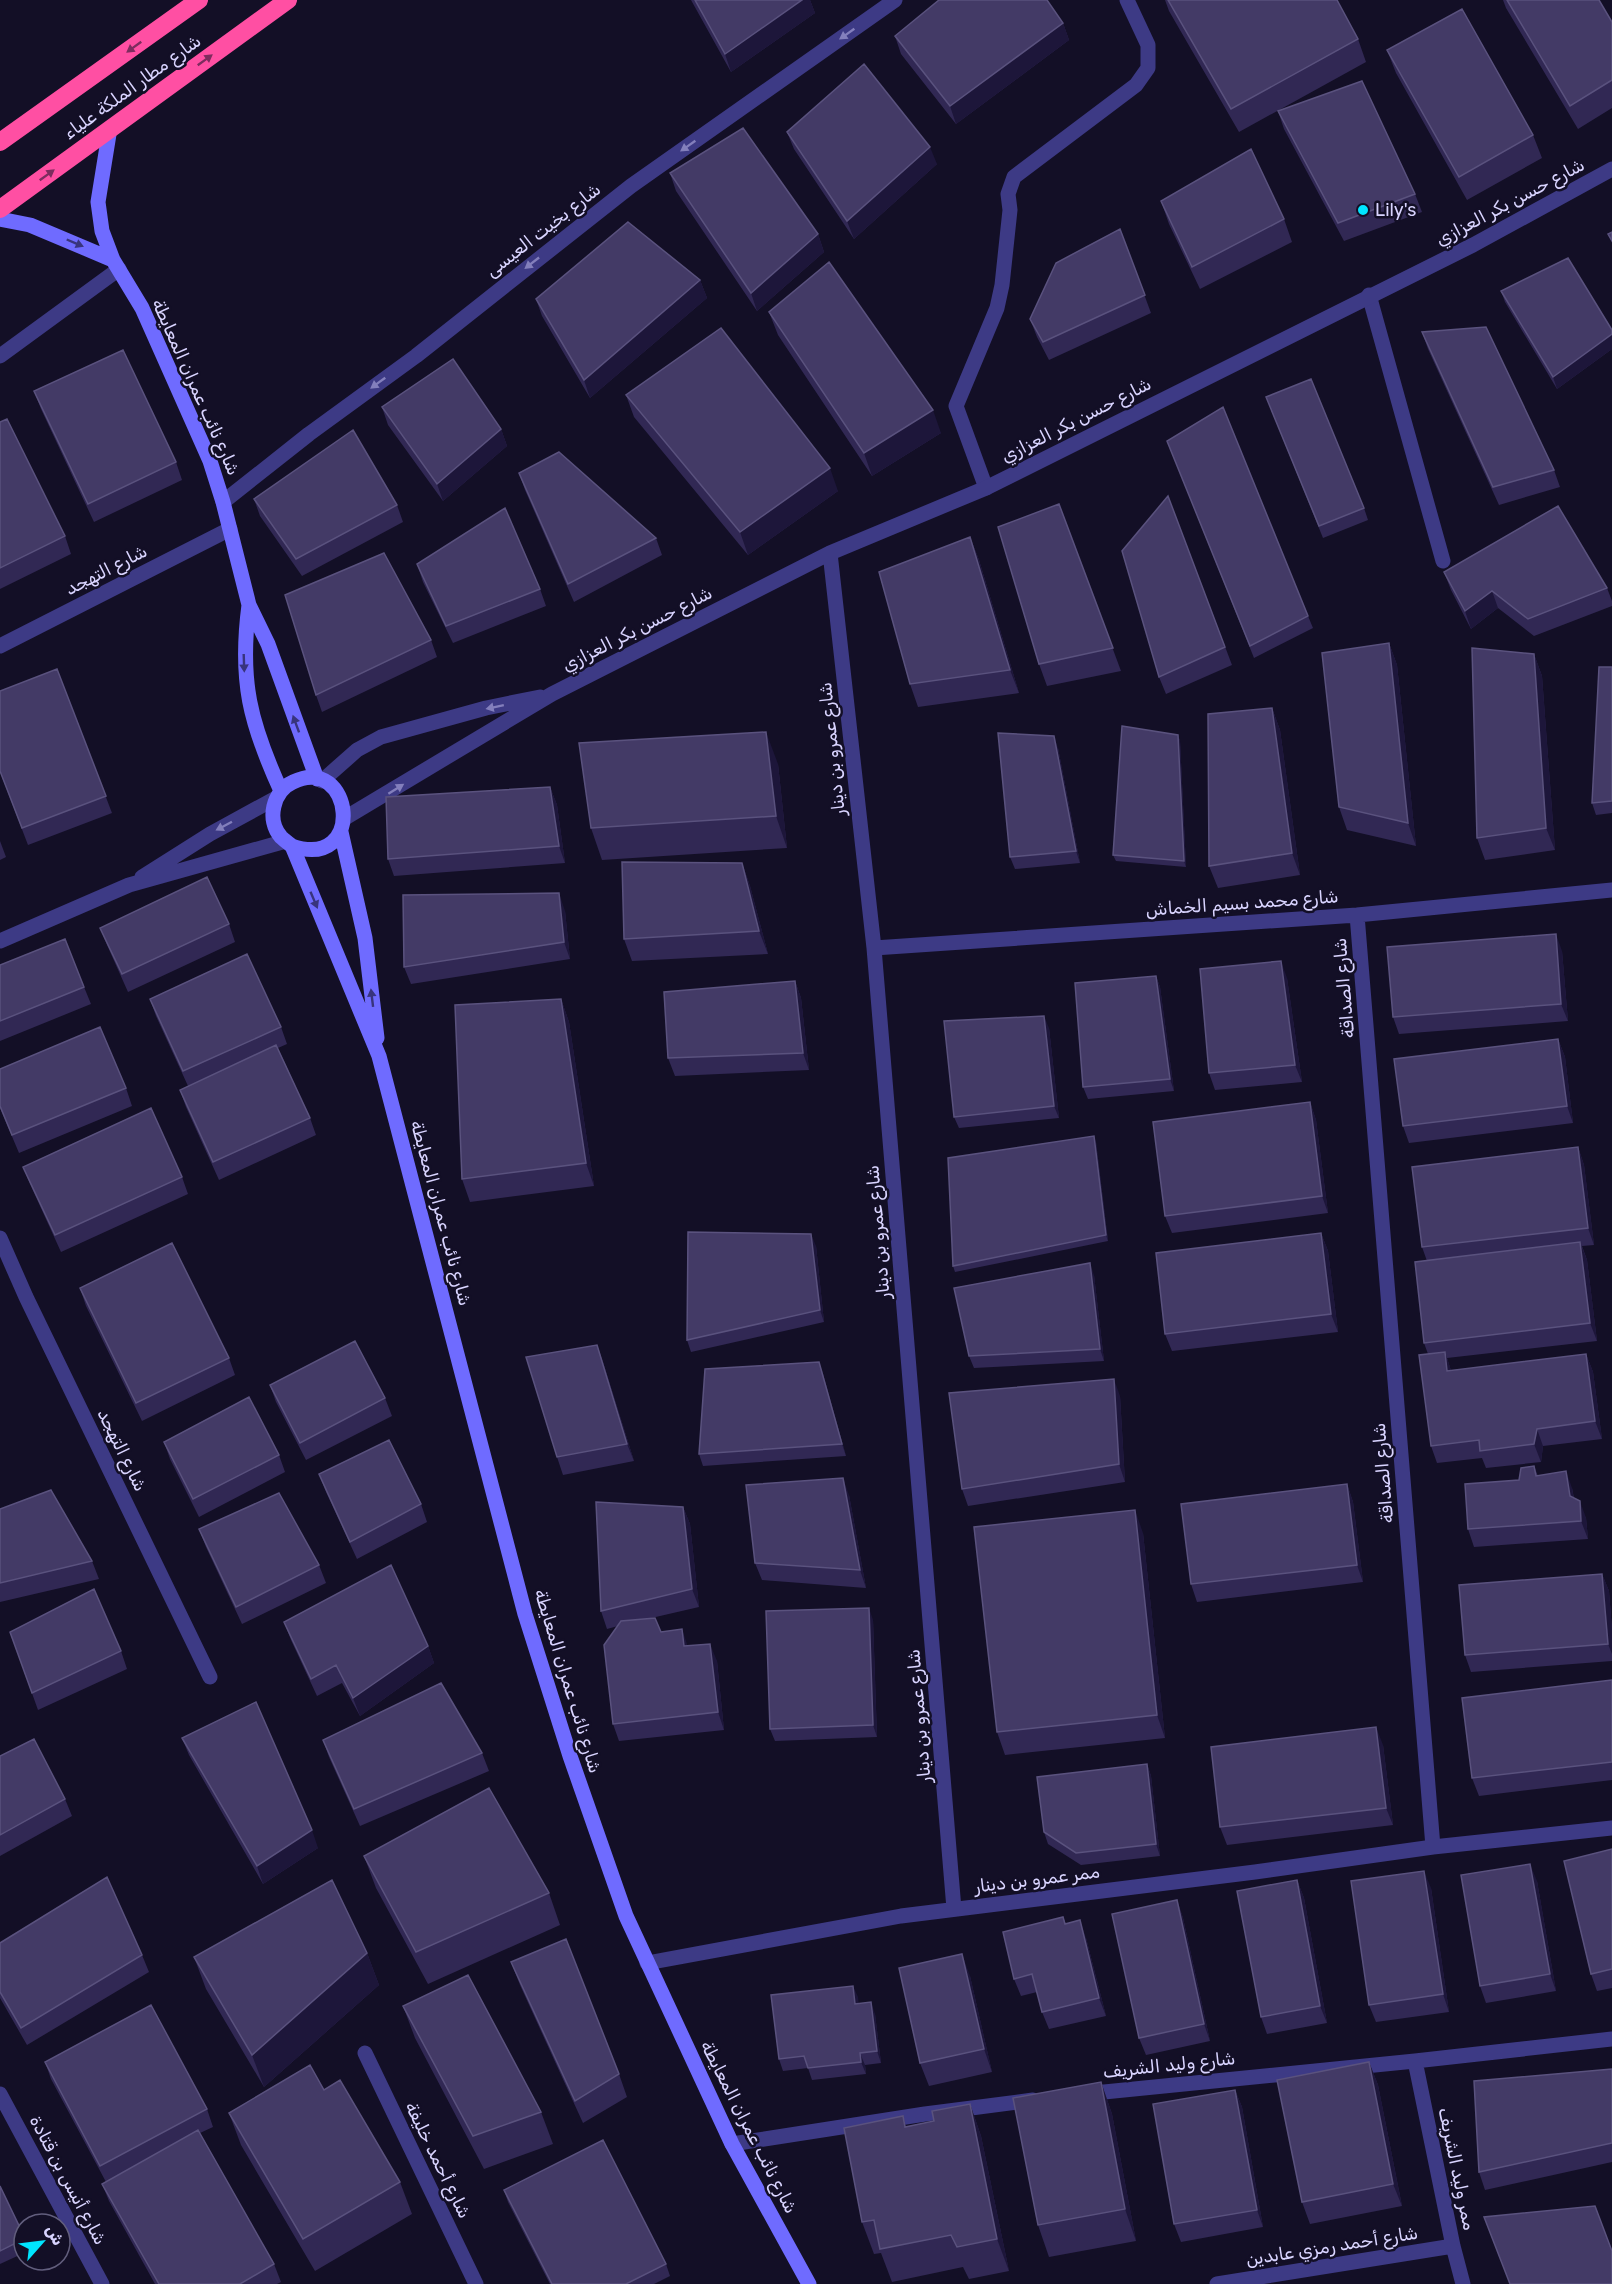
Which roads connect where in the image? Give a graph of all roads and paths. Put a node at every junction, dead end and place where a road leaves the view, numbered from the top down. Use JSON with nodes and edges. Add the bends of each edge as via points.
{"nodes":[{"id":1,"x":199,"y":0,"type":"edge"},
{"id":2,"x":288,"y":0,"type":"edge"},
{"id":3,"x":895,"y":0,"type":"edge"},
{"id":4,"x":1127,"y":0,"type":"edge"},
{"id":5,"x":110,"y":128,"type":"junction"},
{"id":6,"x":0,"y":142,"type":"edge"},
{"id":7,"x":1612,"y":169,"type":"edge"},
{"id":8,"x":0,"y":209,"type":"edge"},
{"id":9,"x":0,"y":219,"type":"edge"},
{"id":10,"x":116,"y":265,"type":"junction"},
{"id":11,"x":1369,"y":295,"type":"junction"},
{"id":12,"x":0,"y":356,"type":"edge"},
{"id":13,"x":986,"y":488,"type":"junction"},
{"id":14,"x":224,"y":502,"type":"junction"},
{"id":15,"x":230,"y":529,"type":"junction"},
{"id":16,"x":830,"y":553,"type":"junction"},
{"id":17,"x":1443,"y":561,"type":"dead end"},
{"id":18,"x":249,"y":605,"type":"junction"},
{"id":19,"x":0,"y":645,"type":"edge"},
{"id":20,"x":552,"y":694,"type":"junction"},
{"id":21,"x":320,"y":780,"type":"junction"},
{"id":22,"x":278,"y":795,"type":"junction"},
{"id":23,"x":343,"y":825,"type":"junction"},
{"id":24,"x":289,"y":844,"type":"junction"},
{"id":25,"x":129,"y":885,"type":"junction"},
{"id":26,"x":1612,"y":890,"type":"edge"},
{"id":27,"x":1357,"y":915,"type":"junction"},
{"id":28,"x":0,"y":941,"type":"edge"},
{"id":29,"x":873,"y":948,"type":"junction"},
{"id":30,"x":379,"y":1056,"type":"junction"},
{"id":31,"x":0,"y":1238,"type":"edge"},
{"id":32,"x":210,"y":1677,"type":"dead end"},
{"id":33,"x":1612,"y":1828,"type":"edge"},
{"id":34,"x":1432,"y":1847,"type":"junction"},
{"id":35,"x":954,"y":1909,"type":"junction"},
{"id":36,"x":647,"y":1963,"type":"junction"},
{"id":37,"x":1612,"y":2038,"type":"edge"},
{"id":38,"x":365,"y":2053,"type":"dead end"},
{"id":39,"x":1415,"y":2061,"type":"junction"},
{"id":40,"x":0,"y":2094,"type":"edge"},
{"id":41,"x":1071,"y":2095,"type":"edge"},
{"id":42,"x":1048,"y":2098,"type":"edge"},
{"id":43,"x":732,"y":2144,"type":"junction"},
{"id":44,"x":1453,"y":2246,"type":"junction"},
{"id":45,"x":102,"y":2284,"type":"edge"},
{"id":46,"x":476,"y":2284,"type":"edge"},
{"id":47,"x":809,"y":2284,"type":"edge"},
{"id":48,"x":1217,"y":2284,"type":"edge"},
{"id":49,"x":1463,"y":2284,"type":"edge"}],
"edges":[{"from":1,"to":6,"type":"highway","name":"شارع مطار الملكة علياء","one_way":true},
{"from":5,"to":2,"type":"highway","name":"شارع مطار الملكة علياء","one_way":true},
{"from":3,"to":14,"type":"street","name":"شارع بخيت العيسى","one_way":true,"via":[[631,186]]},
{"from":4,"to":13,"type":"street","via":[[1148,45],[1148,68],[1136,85],[1014,177],[1008,194],[1010,210],[997,308],[956,406]]},
{"from":8,"to":5,"type":"highway","name":"شارع مطار الملكة علياء","one_way":true},
{"from":5,"to":10,"type":"street","name":"شارع نائب عمران المعايطة","via":[[98,202],[102,231]]},
{"from":7,"to":11,"type":"street","name":"شارع حسن بكر العزازي","via":[[1492,235]]},
{"from":9,"to":10,"type":"street","one_way":true,"via":[[30,225]]},
{"from":10,"to":12,"type":"street"},
{"from":10,"to":14,"type":"street","name":"شارع نائب عمران المعايطة","via":[[142,308],[195,424]]},
{"from":11,"to":13,"type":"street","name":"شارع حسن بكر العزازي"},
{"from":11,"to":17,"type":"street"},
{"from":13,"to":16,"type":"street","name":"شارع حسن بكر العزازي"},
{"from":14,"to":15,"type":"street","name":"شارع نائب عمران المعايطة"},
{"from":15,"to":18,"type":"street","name":"شارع نائب عمران المعايطة"},
{"from":15,"to":19,"type":"street","name":"شارع التهجد"},
{"from":16,"to":20,"type":"street","name":"شارع حسن بكر العزازي"},
{"from":16,"to":29,"type":"street","name":"شارع عمرو بن دينار"},
{"from":21,"to":18,"type":"street","name":"شارع نائب عمران المعايطة","one_way":true},
{"from":18,"to":22,"type":"street","name":"شارع نائب عمران المعايطة","one_way":true,"via":[[244,639],[245,684]]},
{"from":20,"to":21,"type":"street","name":"شارع حسن بكر العزازي","one_way":true,"via":[[381,737],[357,750]]},
{"from":23,"to":20,"type":"street","name":"شارع حسن بكر العزازي","one_way":true},
{"from":21,"to":22,"type":"street","via":[[297,780]]},
{"from":21,"to":23,"type":"street","via":[[338,792],[344,805]]},
{"from":22,"to":24,"type":"street","via":[[273,816],[280,837]]},
{"from":22,"to":25,"type":"street","one_way":true},
{"from":23,"to":24,"type":"street","via":[[332,843],[319,849],[305,850]]},
{"from":30,"to":23,"type":"street","name":"شارع نائب عمران المعايطة","one_way":true,"via":[[365,938]]},
{"from":24,"to":25,"type":"street"},
{"from":24,"to":30,"type":"street","name":"شارع نائب عمران المعايطة","one_way":true},
{"from":25,"to":28,"type":"street"},
{"from":26,"to":27,"type":"street","name":"شارع محمد بسيم الخماش"},
{"from":27,"to":29,"type":"street","name":"شارع محمد بسيم الخماش"},
{"from":27,"to":34,"type":"street","name":"شارع الصداقة"},
{"from":29,"to":35,"type":"street","name":"شارع عمرو بن دينار"},
{"from":30,"to":36,"type":"street","name":"شارع نائب عمران المعايطة","via":[[525,1614],[570,1756],[626,1916]]},
{"from":31,"to":32,"type":"street","name":"شارع التهجد"},
{"from":33,"to":34,"type":"street"},
{"from":34,"to":35,"type":"street","name":"ممر عمرو بن دينار"},
{"from":35,"to":36,"type":"street","name":"ممر عمرو بن دينار","via":[[851,1924]]},
{"from":36,"to":43,"type":"street","name":"شارع نائب عمران المعايطة"},
{"from":37,"to":39,"type":"street","name":"شارع وليد الشريف"},
{"from":38,"to":46,"type":"street","name":"شارع أحمد خليفة"},
{"from":39,"to":41,"type":"street","name":"شارع وليد الشريف"},
{"from":39,"to":44,"type":"street","name":"ممر وليد الشريف"},
{"from":40,"to":45,"type":"street","name":"شارع أنيس بن قتادة"},
{"from":42,"to":43,"type":"street"},
{"from":43,"to":47,"type":"street","name":"شارع نائب عمران المعايطة"},
{"from":44,"to":48,"type":"street","name":"شارع أحمد رمزي عابدين"},
{"from":44,"to":49,"type":"street","name":"ممر وليد الشريف"}]}
